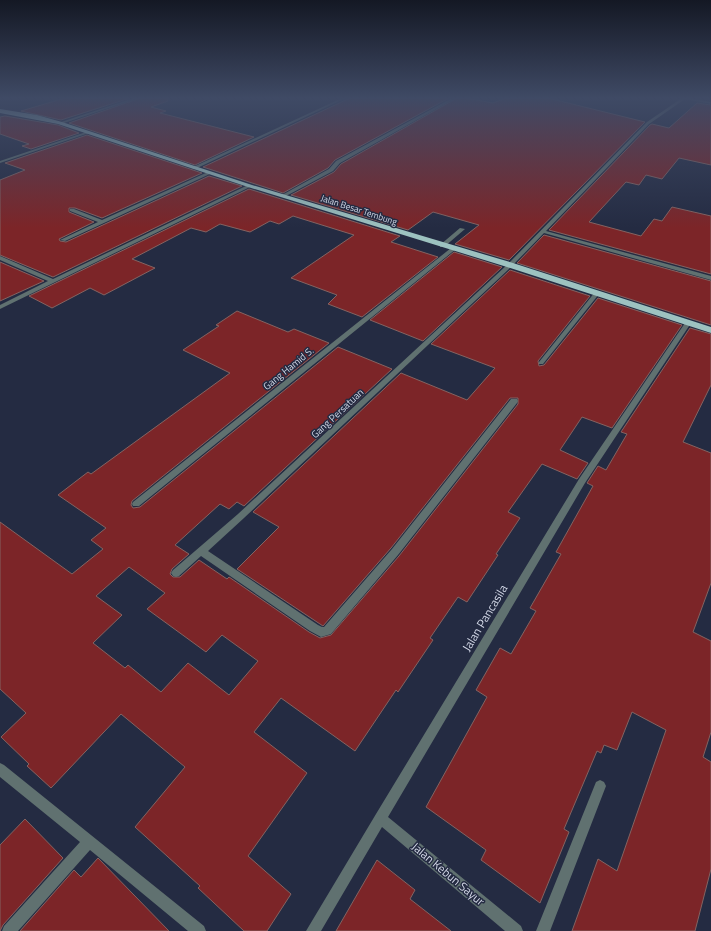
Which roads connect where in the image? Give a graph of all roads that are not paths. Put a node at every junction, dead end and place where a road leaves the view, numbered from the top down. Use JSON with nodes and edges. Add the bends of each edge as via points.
{"nodes":[{"id":1,"x":60,"y":141,"type":"edge"},
{"id":2,"x":115,"y":141,"type":"edge"},
{"id":3,"x":248,"y":141,"type":"edge"},
{"id":4,"x":375,"y":141,"type":"edge"},
{"id":5,"x":630,"y":141,"type":"edge"},
{"id":6,"x":0,"y":162,"type":"edge"},
{"id":7,"x":194,"y":168,"type":"junction"},
{"id":8,"x":210,"y":173,"type":"junction"},
{"id":9,"x":250,"y":186,"type":"junction"},
{"id":10,"x":284,"y":195,"type":"junction"},
{"id":11,"x":72,"y":210,"type":"dead end"},
{"id":12,"x":102,"y":222,"type":"junction"},
{"id":13,"x":462,"y":229,"type":"dead end"},
{"id":14,"x":544,"y":232,"type":"junction"},
{"id":15,"x":63,"y":240,"type":"dead end"},
{"id":16,"x":442,"y":246,"type":"junction"},
{"id":17,"x":453,"y":249,"type":"junction"},
{"id":18,"x":0,"y":258,"type":"edge"},
{"id":19,"x":510,"y":265,"type":"junction"},
{"id":20,"x":711,"y":277,"type":"edge"},
{"id":21,"x":52,"y":281,"type":"junction"},
{"id":22,"x":597,"y":293,"type":"junction"},
{"id":23,"x":0,"y":307,"type":"edge"},
{"id":24,"x":688,"y":323,"type":"junction"},
{"id":25,"x":711,"y":330,"type":"edge"},
{"id":26,"x":541,"y":363,"type":"dead end"},
{"id":27,"x":514,"y":401,"type":"dead end"},
{"id":28,"x":136,"y":504,"type":"dead end"},
{"id":29,"x":201,"y":551,"type":"junction"},
{"id":30,"x":176,"y":573,"type":"dead end"},
{"id":31,"x":0,"y":769,"type":"edge"},
{"id":32,"x":600,"y":786,"type":"dead end"},
{"id":33,"x":380,"y":818,"type":"junction"},
{"id":34,"x":90,"y":841,"type":"junction"},
{"id":35,"x":9,"y":931,"type":"edge"},
{"id":36,"x":199,"y":931,"type":"edge"},
{"id":37,"x":313,"y":931,"type":"edge"},
{"id":38,"x":516,"y":931,"type":"edge"},
{"id":39,"x":543,"y":931,"type":"edge"}],
"edges":[{"from":1,"to":6,"type":"street"},
{"from":2,"to":7,"type":"highway","name":"Jalan Besar Tembung"},
{"from":3,"to":7,"type":"street"},
{"from":4,"to":10,"type":"street","via":[[338,162],[331,170]]},
{"from":5,"to":14,"type":"street","name":"Gang Persatuan"},
{"from":7,"to":8,"type":"highway","name":"Jalan Besar Tembung"},
{"from":8,"to":9,"type":"highway","name":"Jalan Besar Tembung"},
{"from":8,"to":12,"type":"street"},
{"from":9,"to":10,"type":"highway","name":"Jalan Besar Tembung"},
{"from":9,"to":21,"type":"street"},
{"from":10,"to":16,"type":"highway","name":"Jalan Besar Tembung"},
{"from":11,"to":12,"type":"street"},
{"from":12,"to":15,"type":"street"},
{"from":13,"to":16,"type":"street"},
{"from":14,"to":19,"type":"street","name":"Gang Persatuan"},
{"from":14,"to":20,"type":"street"},
{"from":16,"to":17,"type":"highway","name":"Jalan Besar Tembung"},
{"from":17,"to":19,"type":"highway","name":"Jalan Besar Tembung"},
{"from":17,"to":28,"type":"street","name":"Gang Hamid S."},
{"from":18,"to":21,"type":"street"},
{"from":19,"to":22,"type":"highway","name":"Jalan Besar Tembung"},
{"from":19,"to":29,"type":"street","name":"Gang Persatuan"},
{"from":21,"to":23,"type":"street"},
{"from":22,"to":24,"type":"highway","name":"Jalan Besar Tembung"},
{"from":22,"to":26,"type":"street"},
{"from":24,"to":25,"type":"highway","name":"Jalan Besar Tembung"},
{"from":24,"to":33,"type":"street","name":"Jalan Pancasila","via":[[582,481]]},
{"from":27,"to":29,"type":"street","via":[[395,552],[327,631],[321,632],[314,628]]},
{"from":29,"to":30,"type":"street","name":"Gang Persatuan"},
{"from":31,"to":34,"type":"street"},
{"from":32,"to":39,"type":"street"},
{"from":33,"to":37,"type":"street","name":"Jalan Pancasila"},
{"from":33,"to":38,"type":"street","name":"Jalan Kebun Sayur"},
{"from":34,"to":35,"type":"street"},
{"from":34,"to":36,"type":"street"}]}
